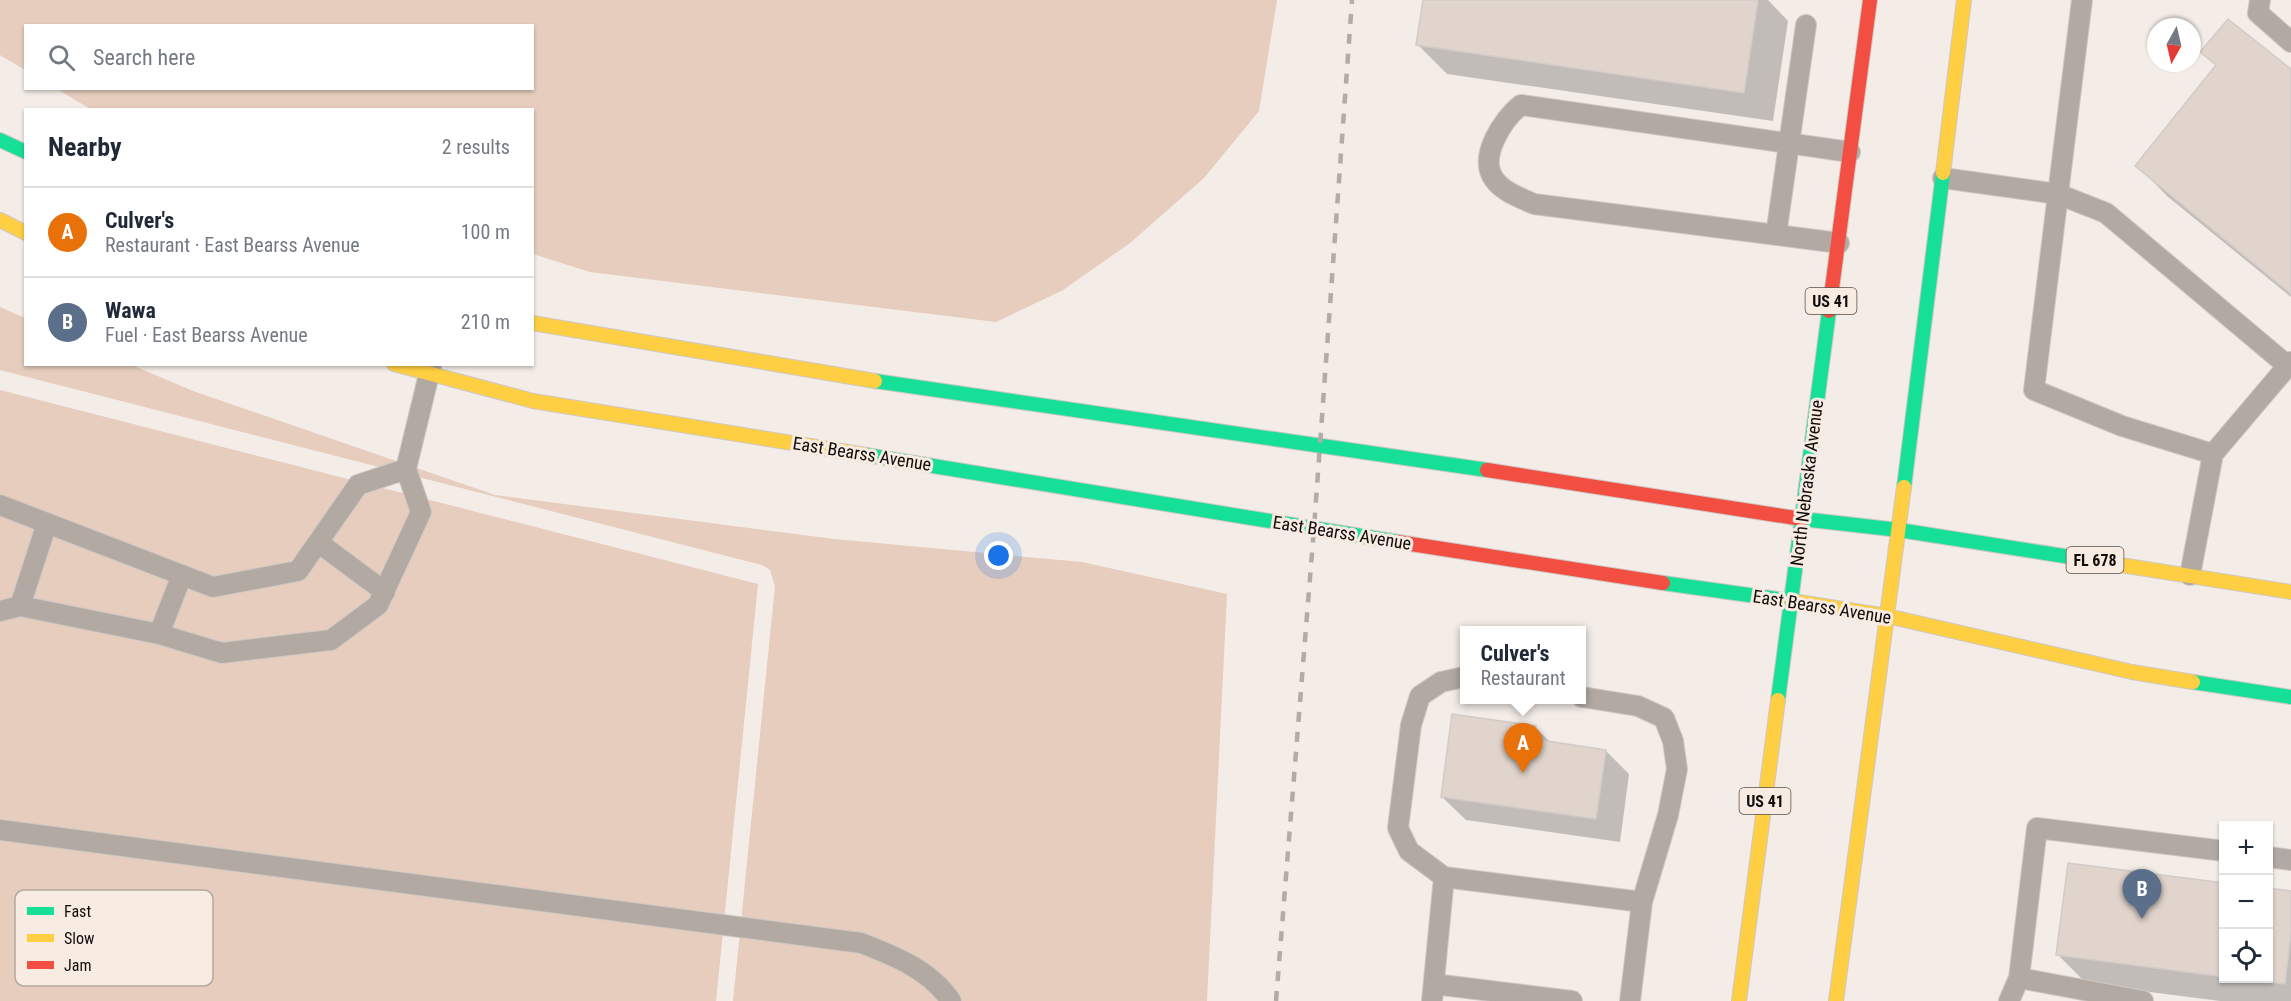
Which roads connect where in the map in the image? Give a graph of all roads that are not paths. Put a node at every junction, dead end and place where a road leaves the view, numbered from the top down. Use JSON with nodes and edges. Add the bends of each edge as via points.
{"nodes":[{"id":1,"x":1870,"y":0,"type":"edge"},
{"id":2,"x":1964,"y":0,"type":"edge"},
{"id":3,"x":2082,"y":0,"type":"edge"},
{"id":4,"x":2260,"y":0,"type":"edge"},
{"id":5,"x":1806,"y":25,"type":"dead end"},
{"id":6,"x":2291,"y":42,"type":"edge"},
{"id":7,"x":0,"y":140,"type":"edge"},
{"id":8,"x":1788,"y":143,"type":"junction"},
{"id":9,"x":24,"y":151,"type":"edge"},
{"id":10,"x":1850,"y":152,"type":"junction"},
{"id":11,"x":1943,"y":178,"type":"junction"},
{"id":12,"x":2058,"y":194,"type":"junction"},
{"id":13,"x":0,"y":220,"type":"edge"},
{"id":14,"x":24,"y":232,"type":"edge"},
{"id":15,"x":1776,"y":235,"type":"junction"},
{"id":16,"x":1839,"y":243,"type":"junction"},
{"id":17,"x":534,"y":323,"type":"edge"},
{"id":18,"x":2289,"y":364,"type":"edge"},
{"id":19,"x":408,"y":366,"type":"edge"},
{"id":20,"x":430,"y":369,"type":"edge"},
{"id":21,"x":2213,"y":454,"type":"junction"},
{"id":22,"x":406,"y":469,"type":"junction"},
{"id":23,"x":0,"y":505,"type":"edge"},
{"id":24,"x":1802,"y":519,"type":"junction"},
{"id":25,"x":47,"y":523,"type":"junction"},
{"id":26,"x":1899,"y":530,"type":"junction"},
{"id":27,"x":319,"y":543,"type":"junction"},
{"id":28,"x":182,"y":575,"type":"junction"},
{"id":29,"x":2190,"y":575,"type":"junction"},
{"id":30,"x":386,"y":592,"type":"junction"},
{"id":31,"x":2291,"y":592,"type":"edge"},
{"id":32,"x":1792,"y":601,"type":"junction"},
{"id":33,"x":20,"y":606,"type":"junction"},
{"id":34,"x":0,"y":611,"type":"edge"},
{"id":35,"x":1887,"y":616,"type":"junction"},
{"id":36,"x":159,"y":634,"type":"junction"},
{"id":37,"x":1460,"y":678,"type":"edge"},
{"id":38,"x":2291,"y":697,"type":"edge"},
{"id":39,"x":1586,"y":698,"type":"edge"},
{"id":40,"x":0,"y":830,"type":"edge"},
{"id":41,"x":2219,"y":851,"type":"edge"},
{"id":42,"x":2273,"y":858,"type":"edge"},
{"id":43,"x":2291,"y":860,"type":"edge"},
{"id":44,"x":1444,"y":877,"type":"junction"},
{"id":45,"x":1642,"y":902,"type":"junction"},
{"id":46,"x":2019,"y":978,"type":"junction"},
{"id":47,"x":1433,"y":993,"type":"edge"},
{"id":48,"x":951,"y":1001,"type":"edge"},
{"id":49,"x":1572,"y":1001,"type":"edge"},
{"id":50,"x":1629,"y":1001,"type":"edge"},
{"id":51,"x":1739,"y":1001,"type":"edge"},
{"id":52,"x":1836,"y":1001,"type":"edge"},
{"id":53,"x":2009,"y":1001,"type":"edge"},
{"id":54,"x":2143,"y":1001,"type":"edge"}],
"edges":[{"from":1,"to":10,"type":"main road","name":"North Nebraska Avenue","number":"US 41"},
{"from":2,"to":11,"type":"main road"},
{"from":3,"to":12,"type":"lane"},
{"from":4,"to":6,"type":"lane","via":[[2258,13]]},
{"from":5,"to":8,"type":"lane"},
{"from":7,"to":9,"type":"main road"},
{"from":8,"to":10,"type":"lane"},
{"from":8,"to":15,"type":"lane"},
{"from":8,"to":15,"type":"lane","via":[[1521,105],[1508,115],[1495,134],[1490,166],[1494,179],[1508,192],[1534,204]]},
{"from":10,"to":16,"type":"main road","name":"North Nebraska Avenue","number":"US 41"},
{"from":11,"to":12,"type":"lane"},
{"from":11,"to":26,"type":"main road"},
{"from":12,"to":18,"type":"lane","via":[[2106,213]]},
{"from":12,"to":21,"type":"lane","via":[[2034,390],[2122,426]]},
{"from":13,"to":14,"type":"main road"},
{"from":15,"to":16,"type":"lane"},
{"from":16,"to":24,"type":"main road","name":"North Nebraska Avenue","number":"US 41"},
{"from":17,"to":24,"type":"main road","via":[[744,361],[1124,420],[1318,445]]},
{"from":18,"to":21,"type":"lane"},
{"from":19,"to":20,"type":"main road","name":"East Bearss Avenue"},
{"from":20,"to":22,"type":"lane"},
{"from":20,"to":32,"type":"main road","name":"East Bearss Avenue","via":[[533,401],[1587,573]]},
{"from":21,"to":29,"type":"lane"},
{"from":22,"to":27,"type":"lane","via":[[358,485]]},
{"from":22,"to":30,"type":"lane","via":[[422,512]]},
{"from":23,"to":25,"type":"lane"},
{"from":24,"to":26,"type":"main road","number":"FL 678"},
{"from":24,"to":32,"type":"main road","name":"North Nebraska Avenue","number":"US 41"},
{"from":25,"to":28,"type":"lane"},
{"from":25,"to":33,"type":"lane"},
{"from":26,"to":29,"type":"main road","number":"FL 678"},
{"from":26,"to":35,"type":"main road"},
{"from":27,"to":28,"type":"lane","via":[[298,571],[213,588]]},
{"from":27,"to":30,"type":"lane"},
{"from":28,"to":36,"type":"lane"},
{"from":29,"to":31,"type":"main road","number":"FL 678"},
{"from":30,"to":36,"type":"lane","via":[[370,614],[331,640],[222,653]]},
{"from":32,"to":35,"type":"main road","name":"East Bearss Avenue"},
{"from":32,"to":51,"type":"main road","name":"North Nebraska Avenue","number":"US 41"},
{"from":33,"to":34,"type":"lane"},
{"from":33,"to":36,"type":"lane"},
{"from":35,"to":38,"type":"main road","name":"East Bearss Avenue","via":[[2132,672]]},
{"from":35,"to":52,"type":"main road"},
{"from":37,"to":44,"type":"lane","via":[[1441,681],[1420,696],[1411,725],[1398,828],[1409,851]]},
{"from":39,"to":45,"type":"lane","via":[[1638,706],[1664,718],[1672,741],[1677,769],[1673,792]]},
{"from":40,"to":48,"type":"lane","via":[[861,943],[906,961],[943,989]]},
{"from":41,"to":46,"type":"lane","via":[[2037,828]]},
{"from":42,"to":43,"type":"lane"},
{"from":44,"to":45,"type":"lane"},
{"from":44,"to":47,"type":"lane"},
{"from":45,"to":50,"type":"lane"},
{"from":46,"to":53,"type":"lane"},
{"from":46,"to":54,"type":"lane"},
{"from":47,"to":49,"type":"lane"}]}
